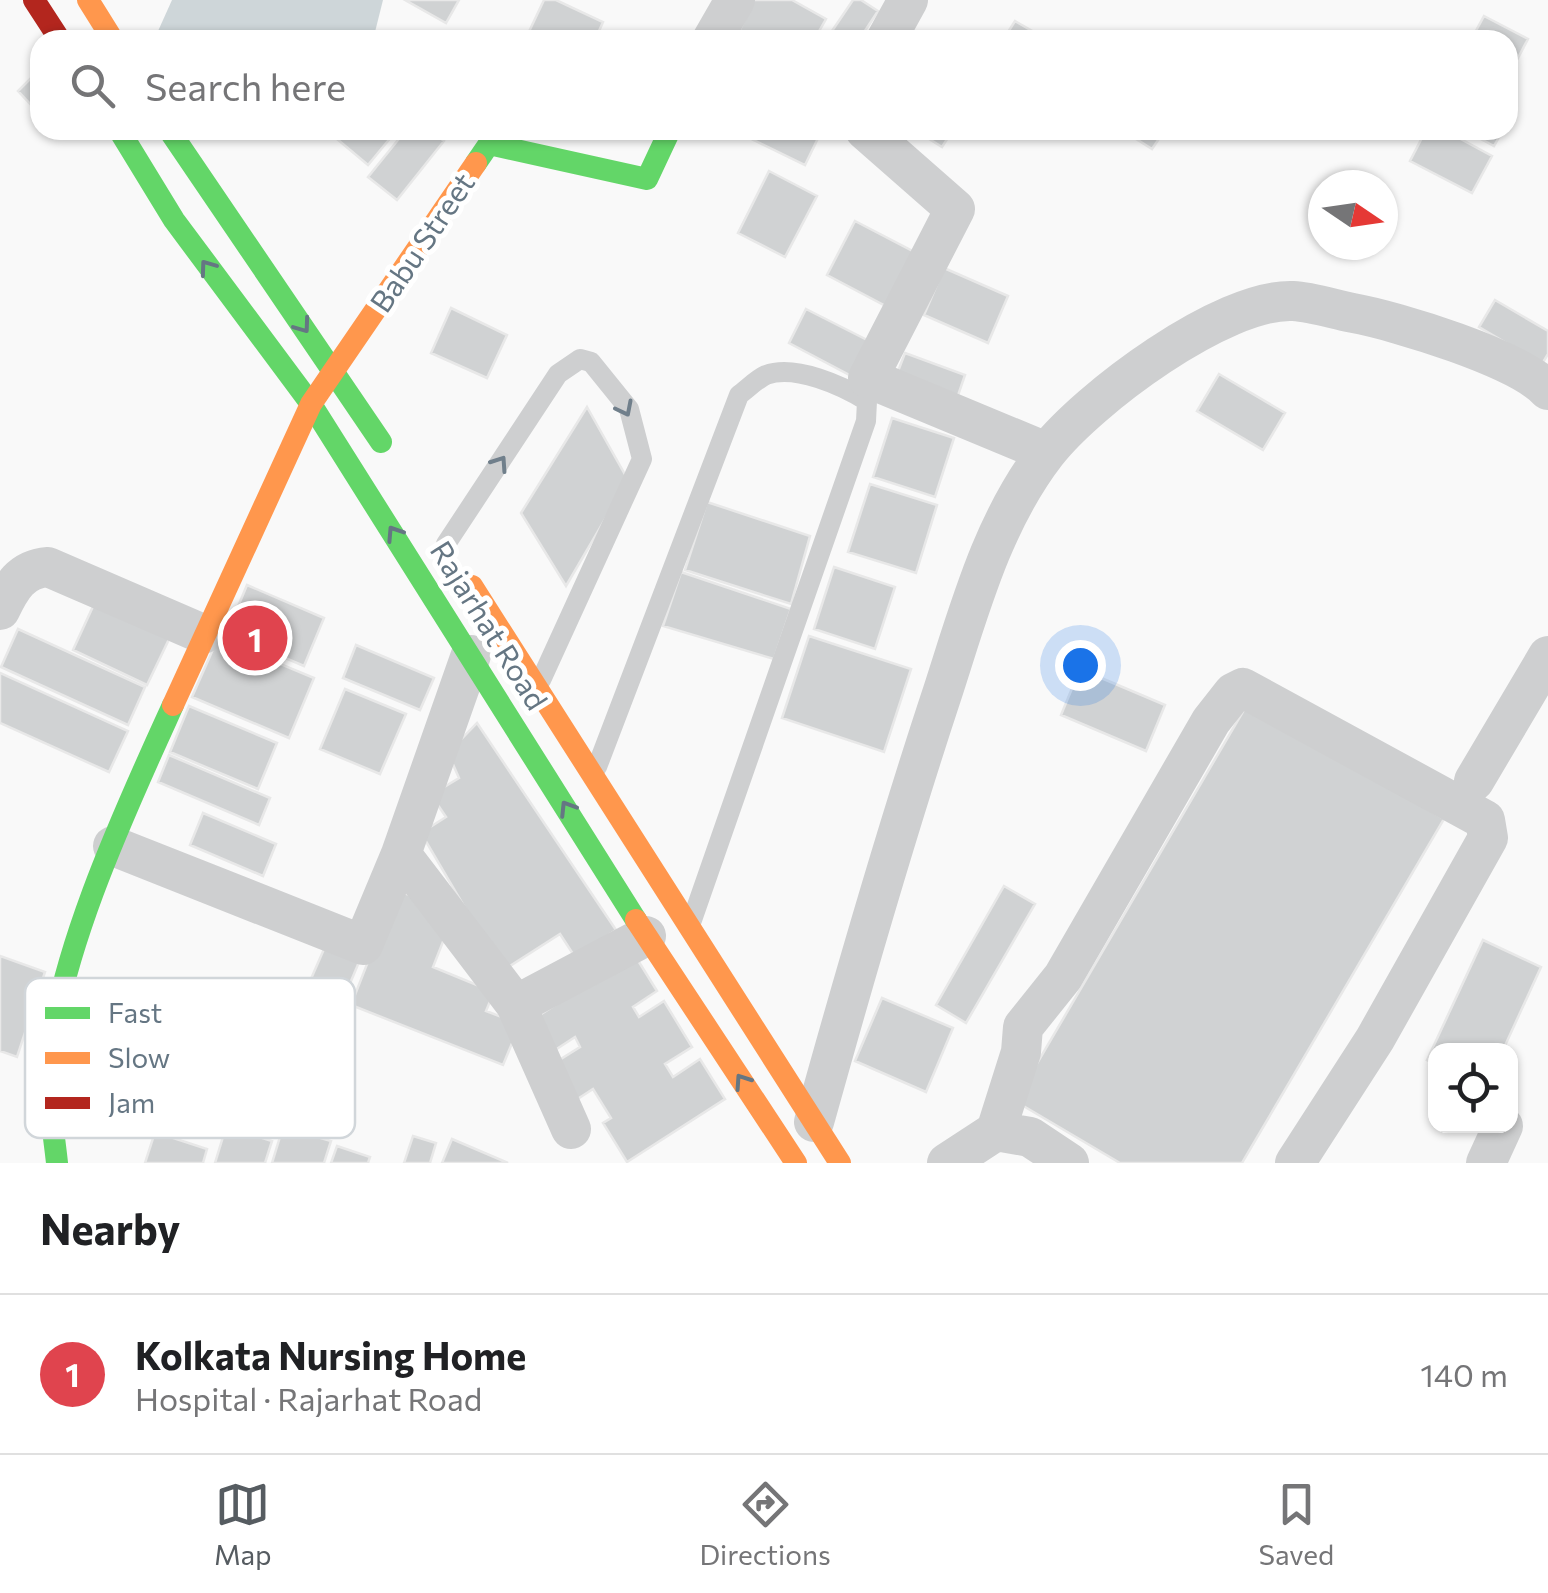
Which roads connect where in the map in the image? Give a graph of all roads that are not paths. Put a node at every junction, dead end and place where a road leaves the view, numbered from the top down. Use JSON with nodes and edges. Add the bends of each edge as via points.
{"nodes":[{"id":1,"x":34,"y":0,"type":"edge"},
{"id":2,"x":88,"y":0,"type":"edge"},
{"id":3,"x":734,"y":0,"type":"edge"},
{"id":4,"x":908,"y":0,"type":"edge"},
{"id":5,"x":54,"y":30,"type":"edge"},
{"id":6,"x":107,"y":30,"type":"edge"},
{"id":7,"x":718,"y":30,"type":"edge"},
{"id":8,"x":892,"y":30,"type":"edge"},
{"id":9,"x":125,"y":140,"type":"edge"},
{"id":10,"x":175,"y":140,"type":"edge"},
{"id":11,"x":665,"y":140,"type":"edge"},
{"id":12,"x":876,"y":140,"type":"edge"},
{"id":13,"x":337,"y":373,"type":"junction"},
{"id":14,"x":1546,"y":384,"type":"edge"},
{"id":15,"x":312,"y":404,"type":"junction"},
{"id":16,"x":1046,"y":452,"type":"junction"},
{"id":17,"x":396,"y":466,"type":"dead end"},
{"id":18,"x":441,"y":536,"type":"joint"},
{"id":19,"x":0,"y":610,"type":"edge"},
{"id":20,"x":203,"y":634,"type":"junction"},
{"id":21,"x":471,"y":654,"type":"junction"},
{"id":22,"x":1548,"y":656,"type":"edge"},
{"id":23,"x":538,"y":688,"type":"junction"},
{"id":24,"x":514,"y":724,"type":"junction"},
{"id":25,"x":594,"y":775,"type":"junction"},
{"id":26,"x":1474,"y":781,"type":"dead end"},
{"id":27,"x":113,"y":846,"type":"junction"},
{"id":28,"x":402,"y":854,"type":"junction"},
{"id":29,"x":690,"y":926,"type":"junction"},
{"id":30,"x":646,"y":936,"type":"junction"},
{"id":31,"x":65,"y":978,"type":"edge"},
{"id":32,"x":516,"y":1006,"type":"junction"},
{"id":33,"x":814,"y":1122,"type":"junction"},
{"id":34,"x":571,"y":1129,"type":"dead end"},
{"id":35,"x":996,"y":1131,"type":"junction"},
{"id":36,"x":1500,"y":1133,"type":"edge"},
{"id":37,"x":55,"y":1138,"type":"edge"},
{"id":38,"x":57,"y":1163,"type":"edge"},
{"id":39,"x":796,"y":1163,"type":"edge"},
{"id":40,"x":840,"y":1163,"type":"edge"},
{"id":41,"x":947,"y":1163,"type":"edge"},
{"id":42,"x":1069,"y":1163,"type":"edge"},
{"id":43,"x":1295,"y":1163,"type":"edge"},
{"id":44,"x":1486,"y":1163,"type":"edge"}],
"edges":[{"from":1,"to":5,"type":"main road"},
{"from":2,"to":6,"type":"main road"},
{"from":3,"to":7,"type":"street"},
{"from":4,"to":8,"type":"street"},
{"from":15,"to":9,"type":"main road","name":"Rajarhat Road","one_way":true,"via":[[174,220]]},
{"from":10,"to":13,"type":"main road","one_way":true},
{"from":11,"to":13,"type":"main road","name":"Babu Street","via":[[646,179],[488,144]]},
{"from":12,"to":16,"type":"street","via":[[955,209],[868,378]]},
{"from":13,"to":15,"type":"main road"},
{"from":13,"to":17,"type":"main road"},
{"from":14,"to":16,"type":"street","via":[[1388,320],[1290,301],[1237,315],[1169,348],[1105,394]]},
{"from":15,"to":20,"type":"main road"},
{"from":21,"to":15,"type":"main road","name":"Rajarhat Road","one_way":true},
{"from":16,"to":33,"type":"street","via":[[991,546],[892,848]]},
{"from":18,"to":23,"type":"main road","name":"Rajarhat Road"},
{"from":18,"to":23,"type":"lane","one_way":true,"via":[[558,374],[580,358],[591,362],[629,408],[642,459]]},
{"from":19,"to":20,"type":"street","via":[[30,568],[48,567]]},
{"from":20,"to":27,"type":"main road"},
{"from":21,"to":24,"type":"main road","name":"Rajarhat Road"},
{"from":21,"to":28,"type":"street"},
{"from":22,"to":26,"type":"street"},
{"from":23,"to":24,"type":"lane"},
{"from":23,"to":25,"type":"main road","name":"Rajarhat Road"},
{"from":30,"to":24,"type":"main road","name":"Rajarhat Road","one_way":true},
{"from":25,"to":29,"type":"main road","name":"Rajarhat Road"},
{"from":25,"to":29,"type":"lane","via":[[739,395],[767,374],[798,374],[867,401],[866,420]]},
{"from":27,"to":28,"type":"street","via":[[364,945]]},
{"from":27,"to":31,"type":"main road"},
{"from":28,"to":32,"type":"street"},
{"from":29,"to":33,"type":"main road","name":"Rajarhat Road"},
{"from":30,"to":32,"type":"street"},
{"from":39,"to":30,"type":"main road","name":"Rajarhat Road","one_way":true},
{"from":32,"to":34,"type":"street"},
{"from":33,"to":40,"type":"main road","name":"Rajarhat Road"},
{"from":35,"to":41,"type":"street"},
{"from":35,"to":42,"type":"street","via":[[1030,1137]]},
{"from":35,"to":43,"type":"street","via":[[1023,1027],[1063,977],[1211,722],[1243,688],[1485,820],[1488,838]]},
{"from":36,"to":44,"type":"street"},
{"from":37,"to":38,"type":"main road"}]}
